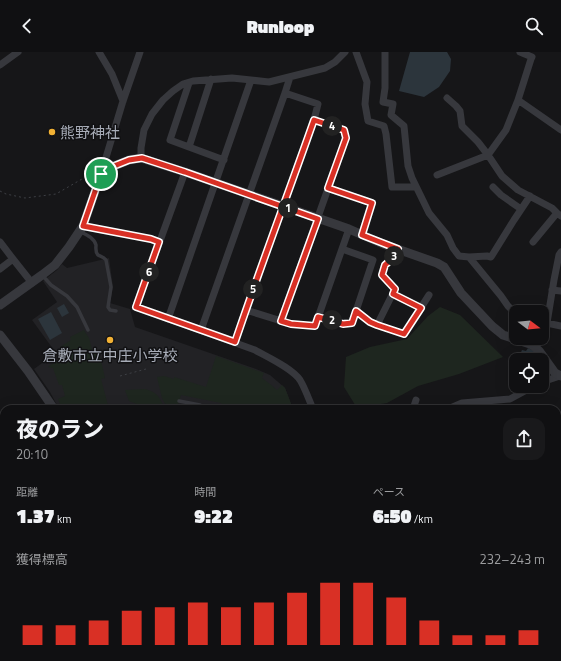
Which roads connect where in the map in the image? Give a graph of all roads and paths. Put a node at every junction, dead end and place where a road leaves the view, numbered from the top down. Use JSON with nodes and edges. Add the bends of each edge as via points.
{"nodes":[{"id":1,"x":18,"y":52,"type":"edge"},
{"id":2,"x":99,"y":52,"type":"edge"},
{"id":3,"x":140,"y":52,"type":"edge"},
{"id":4,"x":345,"y":52,"type":"edge"},
{"id":5,"x":356,"y":52,"type":"edge"},
{"id":6,"x":385,"y":52,"type":"edge"},
{"id":7,"x":520,"y":52,"type":"edge"},
{"id":8,"x":0,"y":65,"type":"edge"},
{"id":9,"x":290,"y":77,"type":"junction"},
{"id":10,"x":211,"y":79,"type":"junction"},
{"id":11,"x":251,"y":80,"type":"junction"},
{"id":12,"x":189,"y":82,"type":"junction"},
{"id":13,"x":285,"y":94,"type":"junction"},
{"id":14,"x":446,"y":98,"type":"dead end"},
{"id":15,"x":518,"y":100,"type":"junction"},
{"id":16,"x":123,"y":101,"type":"junction"},
{"id":17,"x":314,"y":120,"type":"junction"},
{"id":18,"x":561,"y":130,"type":"edge"},
{"id":19,"x":189,"y":147,"type":"junction"},
{"id":20,"x":488,"y":155,"type":"junction"},
{"id":21,"x":142,"y":158,"type":"junction"},
{"id":22,"x":224,"y":160,"type":"junction"},
{"id":23,"x":185,"y":172,"type":"junction"},
{"id":24,"x":437,"y":175,"type":"dead end"},
{"id":25,"x":100,"y":177,"type":"junction"},
{"id":26,"x":216,"y":183,"type":"junction"},
{"id":27,"x":416,"y":187,"type":"junction"},
{"id":28,"x":493,"y":187,"type":"dead end"},
{"id":29,"x":328,"y":188,"type":"junction"},
{"id":30,"x":0,"y":190,"type":"edge"},
{"id":31,"x":249,"y":195,"type":"junction"},
{"id":32,"x":530,"y":196,"type":"junction"},
{"id":33,"x":283,"y":207,"type":"junction"},
{"id":34,"x":521,"y":209,"type":"junction"},
{"id":35,"x":559,"y":215,"type":"edge"},
{"id":36,"x":318,"y":219,"type":"junction"},
{"id":37,"x":82,"y":229,"type":"junction"},
{"id":38,"x":349,"y":229,"type":"junction"},
{"id":39,"x":362,"y":235,"type":"junction"},
{"id":40,"x":0,"y":242,"type":"edge"},
{"id":41,"x":159,"y":242,"type":"junction"},
{"id":42,"x":533,"y":242,"type":"dead end"},
{"id":43,"x":342,"y":249,"type":"junction"},
{"id":44,"x":398,"y":249,"type":"junction"},
{"id":45,"x":561,"y":252,"type":"edge"},
{"id":46,"x":469,"y":257,"type":"junction"},
{"id":47,"x":13,"y":259,"type":"junction"},
{"id":48,"x":0,"y":269,"type":"edge"},
{"id":49,"x":42,"y":275,"type":"junction"},
{"id":50,"x":32,"y":283,"type":"junction"},
{"id":51,"x":552,"y":290,"type":"junction"},
{"id":52,"x":561,"y":291,"type":"edge"},
{"id":53,"x":393,"y":294,"type":"junction"},
{"id":54,"x":429,"y":295,"type":"dead end"},
{"id":55,"x":0,"y":305,"type":"edge"},
{"id":56,"x":549,"y":305,"type":"edge"},
{"id":57,"x":509,"y":307,"type":"edge"},
{"id":58,"x":421,"y":308,"type":"junction"},
{"id":59,"x":246,"y":310,"type":"junction"},
{"id":60,"x":116,"y":311,"type":"dead end"},
{"id":61,"x":356,"y":311,"type":"junction"},
{"id":62,"x":318,"y":317,"type":"junction"},
{"id":63,"x":168,"y":318,"type":"junction"},
{"id":64,"x":281,"y":321,"type":"junction"},
{"id":65,"x":549,"y":323,"type":"edge"},
{"id":66,"x":377,"y":325,"type":"junction"},
{"id":67,"x":561,"y":326,"type":"edge"},
{"id":68,"x":88,"y":330,"type":"dead end"},
{"id":69,"x":201,"y":330,"type":"junction"},
{"id":70,"x":0,"y":335,"type":"edge"},
{"id":71,"x":235,"y":342,"type":"junction"},
{"id":72,"x":146,"y":369,"type":"dead end"},
{"id":73,"x":120,"y":376,"type":"dead end"},
{"id":74,"x":560,"y":376,"type":"edge"},
{"id":75,"x":549,"y":380,"type":"edge"},
{"id":76,"x":521,"y":393,"type":"edge"},
{"id":77,"x":416,"y":400,"type":"dead end"},
{"id":78,"x":179,"y":401,"type":"dead end"},
{"id":79,"x":51,"y":405,"type":"edge"},
{"id":80,"x":200,"y":405,"type":"edge"},
{"id":81,"x":311,"y":405,"type":"edge"},
{"id":82,"x":414,"y":405,"type":"edge"},
{"id":83,"x":457,"y":405,"type":"edge"}],
"edges":[{"from":1,"to":8,"type":"street"},
{"from":2,"to":16,"type":"street"},
{"from":3,"to":16,"type":"street"},
{"from":4,"to":9,"type":"street","via":[[325,68]]},
{"from":5,"to":27,"type":"street","via":[[367,82],[365,104],[368,121],[384,126],[392,187]]},
{"from":6,"to":27,"type":"street","via":[[383,102],[393,104],[391,115],[404,126],[408,166]]},
{"from":7,"to":15,"type":"street","via":[[532,57]]},
{"from":9,"to":11,"type":"street","via":[[269,82]]},
{"from":9,"to":13,"type":"street"},
{"from":10,"to":11,"type":"street"},
{"from":10,"to":12,"type":"street"},
{"from":10,"to":19,"type":"street"},
{"from":11,"to":22,"type":"street"},
{"from":12,"to":19,"type":"street","via":[[170,140]]},
{"from":12,"to":21,"type":"street","via":[[173,91],[152,114],[144,130]]},
{"from":13,"to":17,"type":"street","via":[[318,104]]},
{"from":13,"to":31,"type":"street"},
{"from":14,"to":20,"type":"street","via":[[460,112],[462,126]]},
{"from":15,"to":18,"type":"street"},
{"from":15,"to":20,"type":"street","via":[[506,130]]},
{"from":16,"to":25,"type":"street"},
{"from":17,"to":29,"type":"street","via":[[344,130],[346,138]]},
{"from":17,"to":33,"type":"street"},
{"from":19,"to":22,"type":"street"},
{"from":20,"to":24,"type":"street"},
{"from":20,"to":32,"type":"street","via":[[502,176],[518,190]]},
{"from":21,"to":23,"type":"street"},
{"from":21,"to":25,"type":"street","via":[[114,166]]},
{"from":22,"to":26,"type":"street"},
{"from":23,"to":26,"type":"street"},
{"from":23,"to":41,"type":"street"},
{"from":25,"to":30,"type":"path","via":[[82,179],[56,194],[25,198]]},
{"from":25,"to":37,"type":"street"},
{"from":26,"to":31,"type":"street"},
{"from":26,"to":63,"type":"street"},
{"from":27,"to":46,"type":"street","via":[[429,213],[447,235],[453,248],[460,256]]},
{"from":28,"to":34,"type":"street"},
{"from":29,"to":36,"type":"street"},
{"from":29,"to":39,"type":"street","via":[[372,203]]},
{"from":31,"to":33,"type":"street"},
{"from":31,"to":69,"type":"street"},
{"from":32,"to":34,"type":"street"},
{"from":32,"to":35,"type":"street","via":[[552,208]]},
{"from":33,"to":36,"type":"street"},
{"from":33,"to":59,"type":"street"},
{"from":34,"to":46,"type":"street","via":[[491,257]]},
{"from":35,"to":42,"type":"street"},
{"from":36,"to":38,"type":"street"},
{"from":36,"to":64,"type":"street"},
{"from":37,"to":41,"type":"street"},
{"from":37,"to":49,"type":"street","via":[[55,265]]},
{"from":37,"to":60,"type":"lane","via":[[96,244],[96,253],[106,260],[111,287],[108,307]]},
{"from":38,"to":39,"type":"street"},
{"from":38,"to":43,"type":"street"},
{"from":39,"to":44,"type":"street"},
{"from":40,"to":47,"type":"street"},
{"from":41,"to":63,"type":"street","via":[[136,307]]},
{"from":43,"to":61,"type":"street","via":[[374,260]]},
{"from":43,"to":62,"type":"street"},
{"from":44,"to":53,"type":"street","via":[[385,265],[382,275],[395,289]]},
{"from":44,"to":74,"type":"street","via":[[444,267],[461,293],[492,326],[503,335],[535,347]]},
{"from":45,"to":51,"type":"street"},
{"from":46,"to":57,"type":"street"},
{"from":47,"to":48,"type":"street"},
{"from":47,"to":50,"type":"street"},
{"from":49,"to":50,"type":"street"},
{"from":49,"to":68,"type":"lane","via":[[77,307]]},
{"from":50,"to":55,"type":"street"},
{"from":51,"to":52,"type":"street"},
{"from":51,"to":56,"type":"street"},
{"from":53,"to":58,"type":"street"},
{"from":53,"to":66,"type":"street"},
{"from":54,"to":58,"type":"street"},
{"from":58,"to":66,"type":"street","via":[[404,334]]},
{"from":59,"to":64,"type":"street"},
{"from":59,"to":71,"type":"street"},
{"from":61,"to":62,"type":"street","via":[[352,323],[343,324]]},
{"from":61,"to":66,"type":"street"},
{"from":62,"to":64,"type":"street","via":[[315,326]]},
{"from":63,"to":69,"type":"street"},
{"from":65,"to":67,"type":"street"},
{"from":69,"to":71,"type":"street"},
{"from":70,"to":79,"type":"street"},
{"from":71,"to":81,"type":"street","via":[[255,350],[294,373]]},
{"from":72,"to":73,"type":"path"},
{"from":74,"to":75,"type":"street"},
{"from":76,"to":83,"type":"street","via":[[510,399]]},
{"from":77,"to":82,"type":"street"},
{"from":78,"to":80,"type":"lane"}]}
